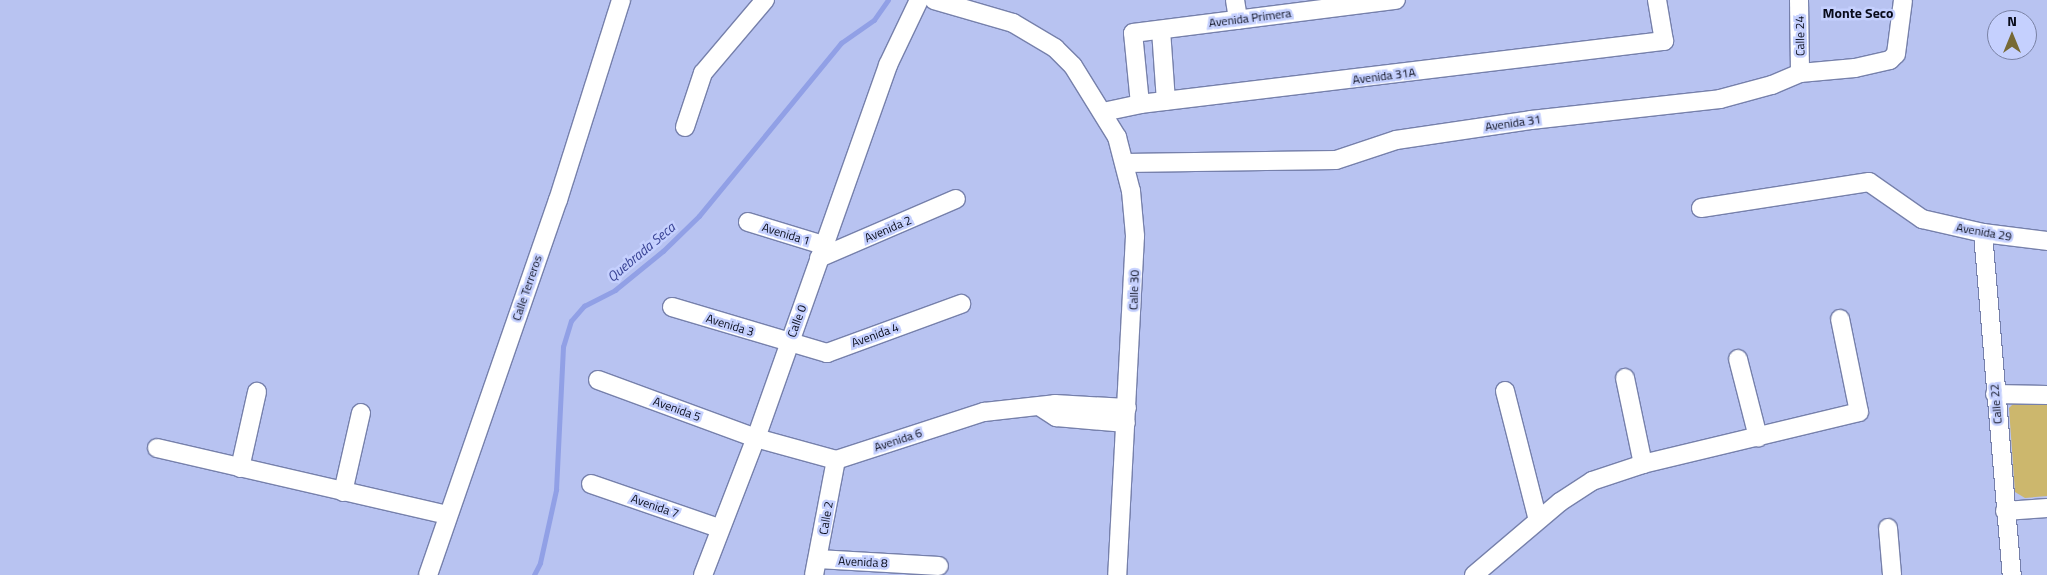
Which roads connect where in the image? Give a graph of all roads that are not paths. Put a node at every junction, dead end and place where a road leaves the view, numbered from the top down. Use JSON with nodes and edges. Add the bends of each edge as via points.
{"nodes":[{"id":1,"x":621,"y":0,"type":"edge"},
{"id":2,"x":765,"y":0,"type":"edge"},
{"id":3,"x":919,"y":0,"type":"edge"},
{"id":4,"x":934,"y":0,"type":"edge"},
{"id":5,"x":1235,"y":0,"type":"edge"},
{"id":6,"x":1396,"y":0,"type":"edge"},
{"id":7,"x":1657,"y":0,"type":"edge"},
{"id":8,"x":1799,"y":0,"type":"edge"},
{"id":9,"x":1903,"y":0,"type":"edge"},
{"id":10,"x":1326,"y":4,"type":"edge"},
{"id":11,"x":1238,"y":20,"type":"junction"},
{"id":12,"x":1160,"y":30,"type":"junction"},
{"id":13,"x":1800,"y":73,"type":"junction"},
{"id":14,"x":1166,"y":101,"type":"junction"},
{"id":15,"x":1140,"y":104,"type":"junction"},
{"id":16,"x":1103,"y":112,"type":"junction"},
{"id":17,"x":685,"y":127,"type":"dead end"},
{"id":18,"x":1125,"y":163,"type":"junction"},
{"id":19,"x":956,"y":199,"type":"dead end"},
{"id":20,"x":1701,"y":208,"type":"dead end"},
{"id":21,"x":748,"y":222,"type":"dead end"},
{"id":22,"x":1984,"y":233,"type":"junction"},
{"id":23,"x":2047,"y":241,"type":"edge"},
{"id":24,"x":821,"y":252,"type":"junction"},
{"id":25,"x":961,"y":304,"type":"dead end"},
{"id":26,"x":672,"y":307,"type":"dead end"},
{"id":27,"x":1840,"y":319,"type":"dead end"},
{"id":28,"x":789,"y":343,"type":"junction"},
{"id":29,"x":1738,"y":359,"type":"dead end"},
{"id":30,"x":1625,"y":378,"type":"dead end"},
{"id":31,"x":598,"y":380,"type":"dead end"},
{"id":32,"x":1505,"y":391,"type":"dead end"},
{"id":33,"x":257,"y":392,"type":"dead end"},
{"id":34,"x":1995,"y":394,"type":"junction"},
{"id":35,"x":2047,"y":395,"type":"edge"},
{"id":36,"x":361,"y":413,"type":"dead end"},
{"id":37,"x":1126,"y":415,"type":"junction"},
{"id":38,"x":1758,"y":437,"type":"junction"},
{"id":39,"x":756,"y":438,"type":"junction"},
{"id":40,"x":157,"y":448,"type":"dead end"},
{"id":41,"x":836,"y":460,"type":"junction"},
{"id":42,"x":1643,"y":464,"type":"junction"},
{"id":43,"x":240,"y":468,"type":"junction"},
{"id":44,"x":591,"y":484,"type":"dead end"},
{"id":45,"x":343,"y":492,"type":"junction"},
{"id":46,"x":2047,"y":508,"type":"edge"},
{"id":47,"x":2005,"y":511,"type":"junction"},
{"id":48,"x":447,"y":515,"type":"junction"},
{"id":49,"x":1538,"y":520,"type":"junction"},
{"id":50,"x":719,"y":528,"type":"junction"},
{"id":51,"x":1888,"y":528,"type":"dead end"},
{"id":52,"x":939,"y":566,"type":"dead end"},
{"id":53,"x":816,"y":567,"type":"edge"},
{"id":54,"x":428,"y":575,"type":"edge"},
{"id":55,"x":703,"y":575,"type":"edge"},
{"id":56,"x":1117,"y":575,"type":"edge"},
{"id":57,"x":1474,"y":575,"type":"edge"},
{"id":58,"x":1892,"y":575,"type":"edge"},
{"id":59,"x":2012,"y":575,"type":"edge"}],
"edges":[{"from":1,"to":48,"type":"street","name":"Calle Terreros","via":[[558,200]]},
{"from":2,"to":17,"type":"street","via":[[703,73]]},
{"from":3,"to":24,"type":"street","name":"Calle 0","via":[[888,66]]},
{"from":4,"to":16,"type":"street","name":"Calle 30","via":[[1038,35],[1073,66]]},
{"from":5,"to":11,"type":"street"},
{"from":6,"to":10,"type":"street","name":"Avenida Primera"},
{"from":7,"to":14,"type":"street","name":"Avenida 31A","via":[[1664,41]]},
{"from":8,"to":13,"type":"street","name":"Calle 24"},
{"from":9,"to":13,"type":"street","name":"Avenida 31","via":[[1896,54],[1890,60],[1876,65]]},
{"from":10,"to":11,"type":"street","name":"Avenida Primera"},
{"from":11,"to":12,"type":"street","name":"Avenida Primera"},
{"from":12,"to":14,"type":"street"},
{"from":12,"to":15,"type":"street","name":"Avenida Primera","via":[[1133,33]]},
{"from":13,"to":18,"type":"street","name":"Avenida 31","via":[[1772,85],[1720,99],[1671,107],[1531,120],[1396,140],[1336,160]]},
{"from":14,"to":15,"type":"street","name":"Avenida 31A"},
{"from":15,"to":16,"type":"street","name":"Avenida 31A"},
{"from":16,"to":18,"type":"street","name":"Calle 30","via":[[1118,137]]},
{"from":18,"to":37,"type":"street","name":"Calle 30","via":[[1135,236]]},
{"from":19,"to":24,"type":"street","name":"Avenida 2"},
{"from":20,"to":22,"type":"street","name":"Avenida 29","via":[[1869,182],[1922,220]]},
{"from":21,"to":24,"type":"street","name":"Avenida 1"},
{"from":22,"to":23,"type":"street","name":"Avenida 29"},
{"from":22,"to":34,"type":"street","name":"Calle 22"},
{"from":24,"to":28,"type":"street","name":"Calle 0"},
{"from":25,"to":28,"type":"street","name":"Avenida 4","via":[[827,353]]},
{"from":26,"to":28,"type":"street","name":"Avenida 3"},
{"from":27,"to":38,"type":"street","via":[[1859,412]]},
{"from":28,"to":39,"type":"street","name":"Calle 0"},
{"from":29,"to":38,"type":"street"},
{"from":30,"to":42,"type":"street"},
{"from":31,"to":39,"type":"street","name":"Avenida 5"},
{"from":32,"to":49,"type":"street"},
{"from":33,"to":43,"type":"street"},
{"from":34,"to":35,"type":"street"},
{"from":34,"to":47,"type":"street","name":"Calle 22"},
{"from":36,"to":45,"type":"street"},
{"from":37,"to":41,"type":"street","name":"Avenida 6","via":[[1056,418],[1042,408],[984,412]]},
{"from":37,"to":56,"type":"street","name":"Calle 30"},
{"from":38,"to":42,"type":"street"},
{"from":39,"to":41,"type":"street"},
{"from":39,"to":50,"type":"street","name":"Calle 0"},
{"from":40,"to":43,"type":"street"},
{"from":41,"to":53,"type":"street","name":"Calle 2"},
{"from":42,"to":49,"type":"street","via":[[1592,481]]},
{"from":43,"to":45,"type":"street"},
{"from":44,"to":50,"type":"street","name":"Avenida 7"},
{"from":45,"to":48,"type":"street"},
{"from":46,"to":47,"type":"street"},
{"from":47,"to":59,"type":"street","name":"Calle 22"},
{"from":48,"to":54,"type":"street","name":"Calle Terreros"},
{"from":49,"to":57,"type":"street"},
{"from":50,"to":55,"type":"street","name":"Calle 0"},
{"from":51,"to":58,"type":"street"},
{"from":52,"to":53,"type":"street","name":"Avenida 8"}]}
